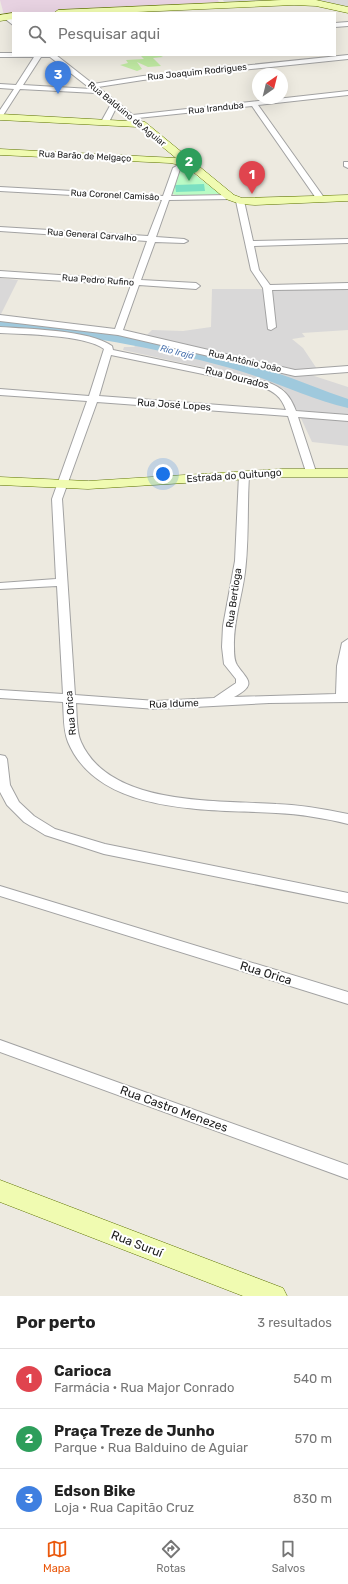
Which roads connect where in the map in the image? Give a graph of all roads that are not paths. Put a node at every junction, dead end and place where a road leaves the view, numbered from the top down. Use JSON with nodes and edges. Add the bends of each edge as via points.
{"nodes":[{"id":1,"x":283,"y":1,"type":"edge"},
{"id":2,"x":309,"y":1,"type":"edge"},
{"id":3,"x":238,"y":2,"type":"edge"},
{"id":4,"x":348,"y":10,"type":"edge"},
{"id":5,"x":97,"y":12,"type":"edge"},
{"id":6,"x":348,"y":24,"type":"edge"},
{"id":7,"x":336,"y":25,"type":"edge"},
{"id":8,"x":0,"y":55,"type":"edge"},
{"id":9,"x":12,"y":55,"type":"edge"},
{"id":10,"x":38,"y":56,"type":"edge"},
{"id":11,"x":53,"y":56,"type":"edge"},
{"id":12,"x":348,"y":57,"type":"edge"},
{"id":13,"x":0,"y":86,"type":"edge"},
{"id":14,"x":19,"y":87,"type":"junction"},
{"id":15,"x":96,"y":88,"type":"junction"},
{"id":16,"x":348,"y":93,"type":"edge"},
{"id":17,"x":288,"y":100,"type":"edge"},
{"id":18,"x":114,"y":104,"type":"junction"},
{"id":19,"x":254,"y":104,"type":"joint"},
{"id":20,"x":0,"y":116,"type":"edge"},
{"id":21,"x":131,"y":117,"type":"junction"},
{"id":22,"x":105,"y":122,"type":"junction"},
{"id":23,"x":141,"y":124,"type":"junction"},
{"id":24,"x":0,"y":152,"type":"edge"},
{"id":25,"x":179,"y":162,"type":"junction"},
{"id":26,"x":0,"y":189,"type":"edge"},
{"id":27,"x":166,"y":198,"type":"junction"},
{"id":28,"x":348,"y":198,"type":"edge"},
{"id":29,"x":235,"y":199,"type":"junction"},
{"id":30,"x":321,"y":199,"type":"junction"},
{"id":31,"x":0,"y":229,"type":"edge"},
{"id":32,"x":153,"y":239,"type":"junction"},
{"id":33,"x":184,"y":241,"type":"dead end"},
{"id":34,"x":348,"y":241,"type":"edge"},
{"id":35,"x":250,"y":244,"type":"junction"},
{"id":36,"x":0,"y":274,"type":"edge"},
{"id":37,"x":138,"y":283,"type":"junction"},
{"id":38,"x":196,"y":286,"type":"dead end"},
{"id":39,"x":348,"y":286,"type":"edge"},
{"id":40,"x":267,"y":288,"type":"junction"},
{"id":41,"x":0,"y":318,"type":"edge"},
{"id":42,"x":271,"y":327,"type":"dead end"},
{"id":43,"x":0,"y":330,"type":"edge"},
{"id":44,"x":118,"y":332,"type":"junction"},
{"id":45,"x":108,"y":349,"type":"junction"},
{"id":46,"x":348,"y":369,"type":"edge"},
{"id":47,"x":0,"y":392,"type":"edge"},
{"id":48,"x":93,"y":400,"type":"junction"},
{"id":49,"x":293,"y":414,"type":"junction"},
{"id":50,"x":348,"y":418,"type":"edge"},
{"id":51,"x":311,"y":472,"type":"junction"},
{"id":52,"x":348,"y":473,"type":"edge"},
{"id":53,"x":244,"y":475,"type":"junction"},
{"id":54,"x":0,"y":481,"type":"edge"},
{"id":55,"x":60,"y":484,"type":"junction"},
{"id":56,"x":62,"y":582,"type":"junction"},
{"id":57,"x":0,"y":586,"type":"edge"},
{"id":58,"x":348,"y":643,"type":"edge"},
{"id":59,"x":0,"y":694,"type":"edge"},
{"id":60,"x":345,"y":698,"type":"edge"},
{"id":61,"x":70,"y":699,"type":"junction"},
{"id":62,"x":215,"y":702,"type":"junction"},
{"id":63,"x":0,"y":759,"type":"edge"},
{"id":64,"x":348,"y":819,"type":"edge"},
{"id":65,"x":0,"y":891,"type":"edge"},
{"id":66,"x":348,"y":898,"type":"edge"},
{"id":67,"x":348,"y":998,"type":"edge"},
{"id":68,"x":0,"y":1046,"type":"edge"},
{"id":69,"x":348,"y":1172,"type":"edge"},
{"id":70,"x":0,"y":1191,"type":"edge"},
{"id":71,"x":274,"y":1296,"type":"edge"}],
"edges":[{"from":1,"to":2,"type":"street"},
{"from":1,"to":3,"type":"street"},
{"from":2,"to":4,"type":"street"},
{"from":3,"to":5,"type":"street"},
{"from":6,"to":7,"type":"street"},
{"from":8,"to":9,"type":"street"},
{"from":10,"to":14,"type":"street"},
{"from":11,"to":15,"type":"street","name":"Rua Balduino de Aguiar"},
{"from":12,"to":15,"type":"street","name":"Rua Joaquim Rodrigues","via":[[143,78]]},
{"from":13,"to":14,"type":"street","name":"Rua Joaquim Rodrigues"},
{"from":14,"to":15,"type":"street","name":"Rua Joaquim Rodrigues"},
{"from":14,"to":20,"type":"street"},
{"from":15,"to":18,"type":"street","name":"Rua Balduino de Aguiar"},
{"from":16,"to":17,"type":"street","name":"Rua Iranduba"},
{"from":18,"to":21,"type":"street","name":"Rua Balduino de Aguiar"},
{"from":18,"to":22,"type":"street"},
{"from":19,"to":21,"type":"street","name":"Rua Iranduba"},
{"from":19,"to":30,"type":"street"},
{"from":20,"to":22,"type":"street"},
{"from":21,"to":23,"type":"street","name":"Rua Balduino de Aguiar"},
{"from":22,"to":23,"type":"street"},
{"from":23,"to":25,"type":"street","name":"Rua Balduino de Aguiar"},
{"from":24,"to":25,"type":"street","name":"Rua Barão de Melgaço"},
{"from":25,"to":27,"type":"street"},
{"from":25,"to":29,"type":"street","name":"Rua Balduino de Aguiar"},
{"from":26,"to":27,"type":"street","name":"Rua Coronel Camisão"},
{"from":27,"to":29,"type":"street","name":"Rua Coronel Camisão"},
{"from":27,"to":32,"type":"street"},
{"from":28,"to":30,"type":"street"},
{"from":29,"to":30,"type":"street"},
{"from":29,"to":35,"type":"street"},
{"from":31,"to":32,"type":"street","name":"Rua General Carvalho"},
{"from":32,"to":33,"type":"street","name":"Rua General Carvalho"},
{"from":32,"to":37,"type":"street"},
{"from":34,"to":35,"type":"street"},
{"from":35,"to":40,"type":"street","via":[[255,270]]},
{"from":36,"to":37,"type":"street","name":"Rua Pedro Rufino"},
{"from":37,"to":38,"type":"street","name":"Rua Pedro Rufino"},
{"from":37,"to":44,"type":"street"},
{"from":39,"to":40,"type":"street"},
{"from":40,"to":42,"type":"street"},
{"from":41,"to":44,"type":"street","name":"Rua Antônio João"},
{"from":43,"to":45,"type":"street","via":[[85,339]]},
{"from":44,"to":46,"type":"street","name":"Rua Antônio João","via":[[295,373]]},
{"from":45,"to":48,"type":"street","name":"Rua Orica"},
{"from":45,"to":49,"type":"street","name":"Rua Dourados","via":[[264,384],[283,395]]},
{"from":47,"to":48,"type":"street","name":"Rua José Lopes"},
{"from":48,"to":49,"type":"street","name":"Rua José Lopes"},
{"from":48,"to":55,"type":"street","name":"Rua Orica"},
{"from":49,"to":50,"type":"street","name":"Rua José Lopes"},
{"from":49,"to":51,"type":"street","name":"Rua Dourados"},
{"from":51,"to":52,"type":"street","name":"Estrada do Quitungo"},
{"from":51,"to":53,"type":"street","name":"Estrada do Quitungo"},
{"from":53,"to":55,"type":"street","name":"Estrada do Quitungo","via":[[117,484]]},
{"from":53,"to":62,"type":"street","name":"Rua Bertioga","via":[[239,573],[228,646],[228,659],[242,678],[242,684],[237,690]]},
{"from":54,"to":55,"type":"street","name":"Estrada do Quitungo"},
{"from":55,"to":56,"type":"street","name":"Rua Orica","via":[[57,506]]},
{"from":56,"to":57,"type":"street"},
{"from":56,"to":61,"type":"street","name":"Rua Orica"},
{"from":58,"to":60,"type":"street","via":[[343,666]]},
{"from":59,"to":61,"type":"street","name":"Rua Idume"},
{"from":60,"to":62,"type":"street","name":"Rua Idume"},
{"from":61,"to":62,"type":"street","name":"Rua Idume","via":[[156,705]]},
{"from":61,"to":64,"type":"street","name":"Rua Orica","via":[[74,741],[83,756],[108,778],[132,791],[180,803],[302,811]]},
{"from":63,"to":66,"type":"street","via":[[3,785],[14,804],[29,819],[50,832],[104,849]]},
{"from":65,"to":67,"type":"street","name":"Rua Orica"},
{"from":68,"to":69,"type":"street","name":"Rua Castro Menezes"},
{"from":70,"to":71,"type":"street","name":"Rua Suruí"}]}
